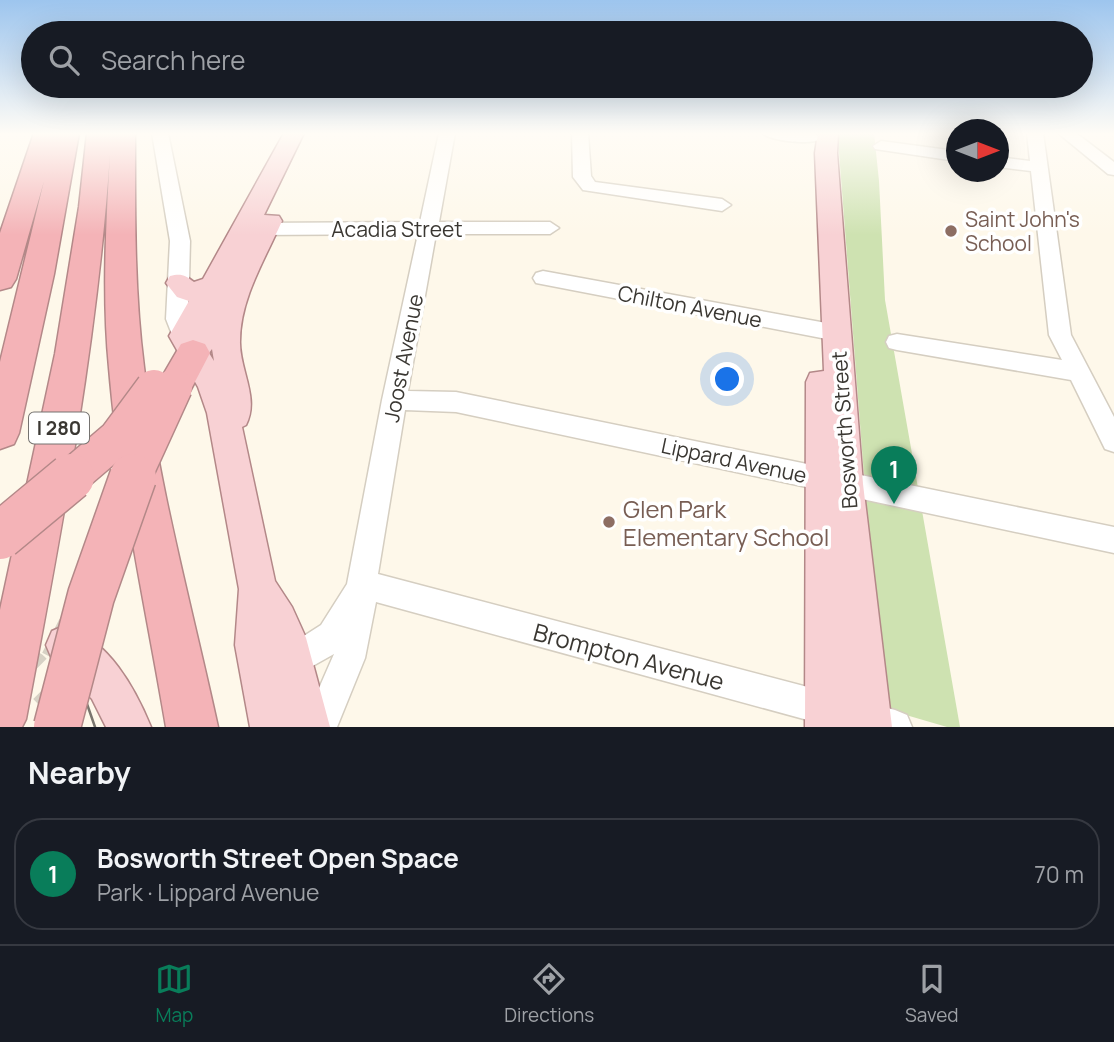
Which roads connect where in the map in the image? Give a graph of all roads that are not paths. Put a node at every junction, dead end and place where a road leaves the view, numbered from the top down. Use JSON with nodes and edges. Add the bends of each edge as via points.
{"nodes":[{"id":1,"x":35,"y":167,"type":"edge"},
{"id":2,"x":60,"y":167,"type":"edge"},
{"id":3,"x":96,"y":167,"type":"edge"},
{"id":4,"x":123,"y":167,"type":"edge"},
{"id":5,"x":166,"y":167,"type":"edge"},
{"id":6,"x":281,"y":167,"type":"edge"},
{"id":7,"x":291,"y":167,"type":"edge"},
{"id":8,"x":440,"y":167,"type":"edge"},
{"id":9,"x":582,"y":167,"type":"edge"},
{"id":10,"x":820,"y":167,"type":"edge"},
{"id":11,"x":1039,"y":167,"type":"edge"},
{"id":12,"x":722,"y":205,"type":"dead end"},
{"id":13,"x":550,"y":228,"type":"dead end"},
{"id":14,"x":256,"y":229,"type":"junction"},
{"id":15,"x":428,"y":229,"type":"junction"},
{"id":16,"x":543,"y":278,"type":"dead end"},
{"id":17,"x":0,"y":279,"type":"edge"},
{"id":18,"x":179,"y":283,"type":"junction"},
{"id":19,"x":224,"y":290,"type":"junction"},
{"id":20,"x":828,"y":332,"type":"junction"},
{"id":21,"x":897,"y":342,"type":"dead end"},
{"id":22,"x":179,"y":361,"type":"junction"},
{"id":23,"x":1078,"y":372,"type":"junction"},
{"id":24,"x":394,"y":401,"type":"junction"},
{"id":25,"x":0,"y":433,"type":"edge"},
{"id":26,"x":1114,"y":441,"type":"edge"},
{"id":27,"x":235,"y":472,"type":"junction"},
{"id":28,"x":834,"y":481,"type":"junction"},
{"id":29,"x":0,"y":536,"type":"edge"},
{"id":30,"x":1114,"y":540,"type":"edge"},
{"id":31,"x":362,"y":584,"type":"junction"},
{"id":32,"x":258,"y":589,"type":"junction"},
{"id":33,"x":61,"y":641,"type":"tunnel mouth"},
{"id":34,"x":293,"y":661,"type":"junction"},
{"id":35,"x":58,"y":715,"type":"edge"},
{"id":36,"x":192,"y":716,"type":"edge"},
{"id":37,"x":827,"y":718,"type":"edge"},
{"id":38,"x":0,"y":719,"type":"edge"},
{"id":39,"x":879,"y":725,"type":"edge"},
{"id":40,"x":281,"y":726,"type":"edge"},
{"id":41,"x":129,"y":727,"type":"edge"},
{"id":42,"x":319,"y":727,"type":"edge"}],
"edges":[{"from":1,"to":17,"type":"highway"},
{"from":2,"to":25,"type":"highway","number":"I 280"},
{"from":3,"to":38,"type":"highway","number":"I 280","via":[[67,384]]},
{"from":4,"to":36,"type":"highway","via":[[121,281],[127,370]]},
{"from":5,"to":18,"type":"street","via":[[180,241]]},
{"from":6,"to":14,"type":"main road"},
{"from":7,"to":14,"type":"main road"},
{"from":8,"to":15,"type":"street","name":"Joost Avenue"},
{"from":9,"to":12,"type":"street","via":[[585,184]]},
{"from":10,"to":20,"type":"main road","name":"Bosworth Street"},
{"from":11,"to":23,"type":"street","via":[[1060,335]]},
{"from":13,"to":15,"type":"street","name":"Acadia Street"},
{"from":14,"to":15,"type":"street","name":"Acadia Street"},
{"from":14,"to":19,"type":"main road"},
{"from":15,"to":24,"type":"street","name":"Joost Avenue"},
{"from":16,"to":20,"type":"street","name":"Chilton Avenue"},
{"from":18,"to":19,"type":"main road","via":[[191,292]]},
{"from":18,"to":22,"type":"street"},
{"from":19,"to":22,"type":"main road"},
{"from":19,"to":27,"type":"main road","via":[[225,342],[235,401]]},
{"from":20,"to":28,"type":"main road","name":"Bosworth Street"},
{"from":21,"to":23,"type":"street"},
{"from":22,"to":27,"type":"main road","via":[[218,398]]},
{"from":22,"to":29,"type":"highway","bridge":true,"via":[[117,438]]},
{"from":22,"to":35,"type":"highway","bridge":true,"via":[[111,529]]},
{"from":23,"to":26,"type":"street"},
{"from":24,"to":28,"type":"street","name":"Lippard Avenue","via":[[456,402]]},
{"from":24,"to":31,"type":"street","name":"Joost Avenue"},
{"from":27,"to":32,"type":"main road"},
{"from":28,"to":30,"type":"street","name":"Lippard Avenue"},
{"from":28,"to":37,"type":"main road","name":"Bosworth Street"},
{"from":28,"to":39,"type":"main road","name":"Bosworth Street"},
{"from":31,"to":34,"type":"street","name":"Joost Avenue","via":[[336,633]]},
{"from":31,"to":37,"type":"street","name":"Brompton Avenue"},
{"from":31,"to":42,"type":"street","name":"Joost Avenue","via":[[362,609],[352,652]]},
{"from":32,"to":34,"type":"main road","via":[[277,616]]},
{"from":32,"to":40,"type":"main road","via":[[255,645]]},
{"from":33,"to":41,"type":"main road","via":[[107,684]]},
{"from":34,"to":40,"type":"main road"},
{"from":37,"to":39,"type":"street","name":"Brompton Avenue"}]}
